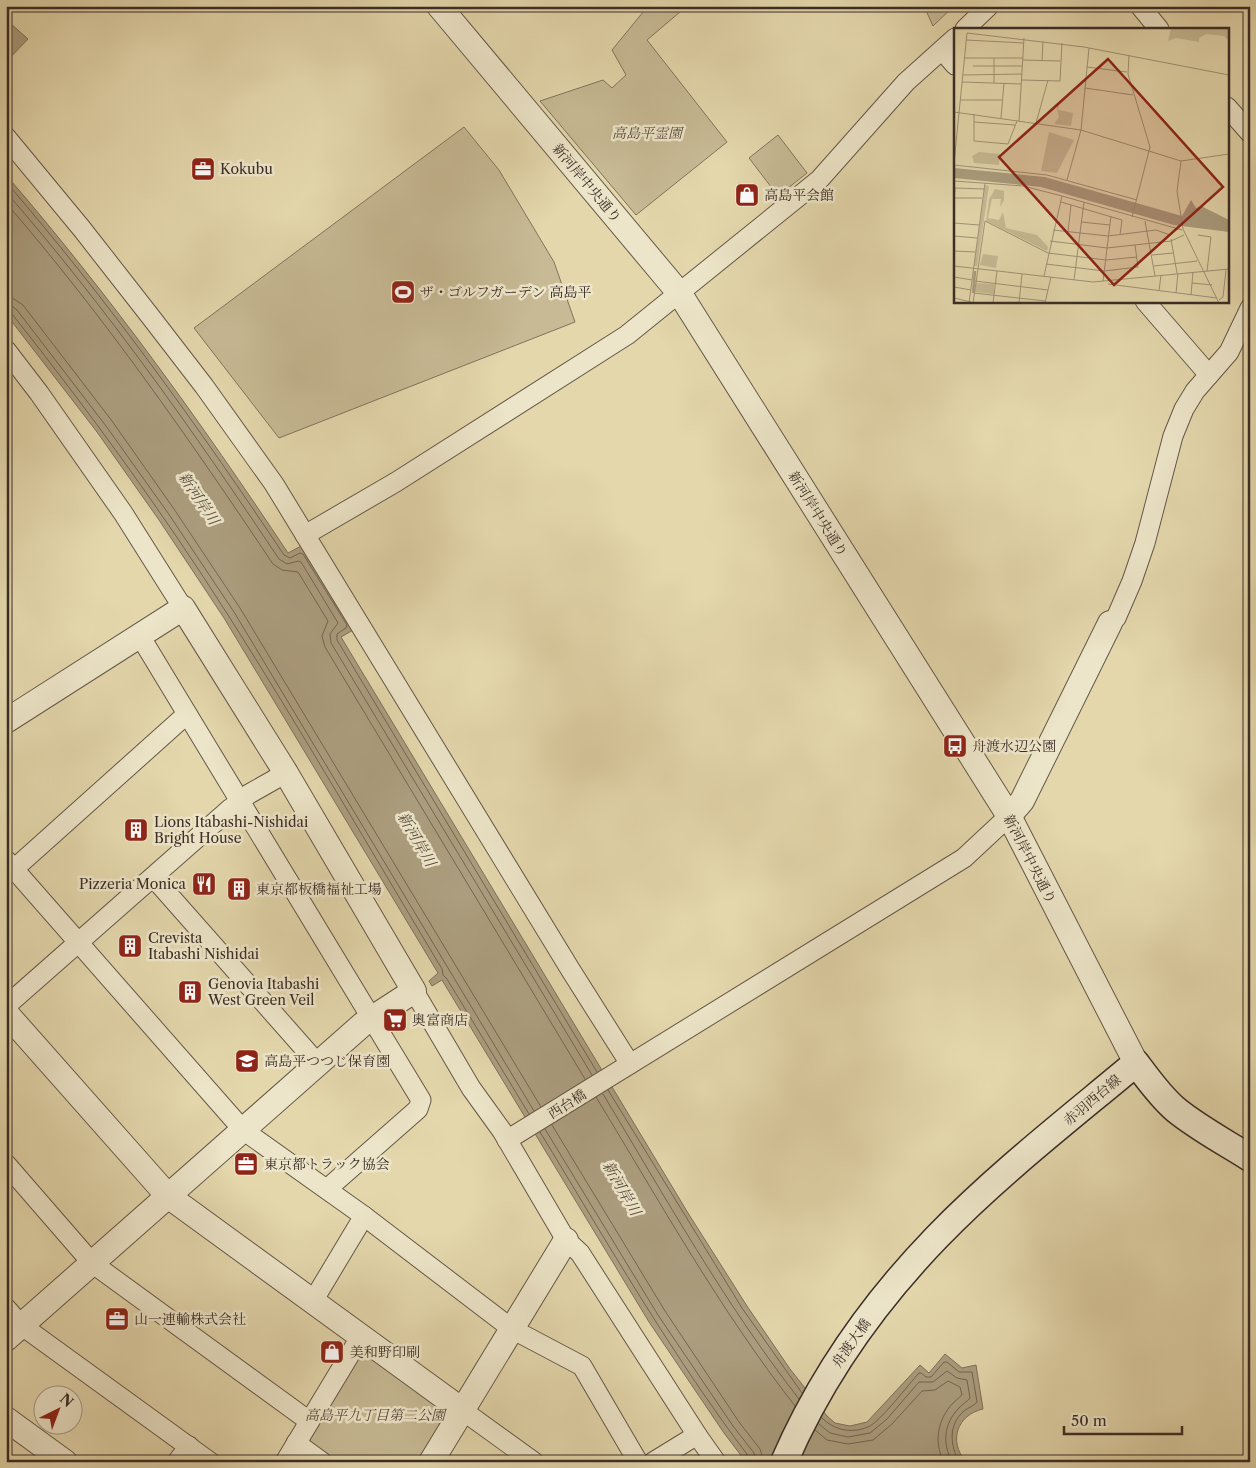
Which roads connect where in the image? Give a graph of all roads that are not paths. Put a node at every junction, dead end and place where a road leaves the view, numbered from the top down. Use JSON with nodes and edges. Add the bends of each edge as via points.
{"nodes":[{"id":1,"x":439,"y":6,"type":"edge"},
{"id":2,"x":989,"y":6,"type":"edge"},
{"id":3,"x":1140,"y":6,"type":"edge"},
{"id":4,"x":966,"y":28,"type":"edge"},
{"id":5,"x":1158,"y":28,"type":"edge"},
{"id":6,"x":948,"y":44,"type":"edge"},
{"id":7,"x":954,"y":62,"type":"edge"},
{"id":8,"x":1228,"y":108,"type":"edge"},
{"id":9,"x":1250,"y":133,"type":"edge"},
{"id":10,"x":6,"y":137,"type":"edge"},
{"id":11,"x":680,"y":294,"type":"junction"},
{"id":12,"x":1146,"y":302,"type":"edge"},
{"id":13,"x":1250,"y":308,"type":"edge"},
{"id":14,"x":6,"y":350,"type":"edge"},
{"id":15,"x":1210,"y":375,"type":"junction"},
{"id":16,"x":305,"y":534,"type":"junction"},
{"id":17,"x":183,"y":608,"type":"junction"},
{"id":18,"x":1110,"y":624,"type":"joint"},
{"id":19,"x":140,"y":636,"type":"junction"},
{"id":20,"x":187,"y":714,"type":"junction"},
{"id":21,"x":6,"y":722,"type":"edge"},
{"id":22,"x":286,"y":773,"type":"junction"},
{"id":23,"x":240,"y":801,"type":"junction"},
{"id":24,"x":1009,"y":816,"type":"junction"},
{"id":25,"x":10,"y":864,"type":"edge"},
{"id":26,"x":153,"y":877,"type":"junction"},
{"id":27,"x":79,"y":942,"type":"junction"},
{"id":28,"x":414,"y":991,"type":"junction"},
{"id":29,"x":6,"y":1006,"type":"edge"},
{"id":30,"x":6,"y":1013,"type":"edge"},
{"id":31,"x":372,"y":1018,"type":"junction"},
{"id":32,"x":1136,"y":1063,"type":"junction"},
{"id":33,"x":318,"y":1064,"type":"junction"},
{"id":34,"x":628,"y":1066,"type":"junction"},
{"id":35,"x":244,"y":1130,"type":"junction"},
{"id":36,"x":507,"y":1140,"type":"junction"},
{"id":37,"x":1250,"y":1158,"type":"edge"},
{"id":38,"x":6,"y":1164,"type":"edge"},
{"id":39,"x":327,"y":1189,"type":"junction"},
{"id":40,"x":168,"y":1196,"type":"junction"},
{"id":41,"x":364,"y":1216,"type":"junction"},
{"id":42,"x":937,"y":1237,"type":"joint"},
{"id":43,"x":566,"y":1240,"type":"junction"},
{"id":44,"x":92,"y":1263,"type":"junction"},
{"id":45,"x":313,"y":1301,"type":"junction"},
{"id":46,"x":11,"y":1324,"type":"edge"},
{"id":47,"x":512,"y":1329,"type":"junction"},
{"id":48,"x":361,"y":1336,"type":"junction"},
{"id":49,"x":462,"y":1410,"type":"junction"},
{"id":50,"x":6,"y":1419,"type":"edge"},
{"id":51,"x":309,"y":1421,"type":"junction"},
{"id":52,"x":697,"y":1435,"type":"junction"},
{"id":53,"x":296,"y":1443,"type":"junction"},
{"id":54,"x":189,"y":1446,"type":"junction"},
{"id":55,"x":65,"y":1462,"type":"edge"},
{"id":56,"x":177,"y":1462,"type":"edge"},
{"id":57,"x":210,"y":1462,"type":"edge"},
{"id":58,"x":285,"y":1462,"type":"edge"},
{"id":59,"x":322,"y":1462,"type":"edge"},
{"id":60,"x":431,"y":1462,"type":"edge"},
{"id":61,"x":534,"y":1462,"type":"edge"},
{"id":62,"x":638,"y":1462,"type":"edge"},
{"id":63,"x":653,"y":1462,"type":"edge"},
{"id":64,"x":716,"y":1462,"type":"edge"},
{"id":65,"x":784,"y":1462,"type":"edge"}],
"edges":[{"from":1,"to":11,"type":"street","name":"新河岸中央通り"},
{"from":2,"to":4,"type":"street"},
{"from":3,"to":5,"type":"street"},
{"from":6,"to":7,"type":"street"},
{"from":6,"to":11,"type":"street","via":[[906,82],[819,180]]},
{"from":8,"to":9,"type":"street"},
{"from":10,"to":16,"type":"street","via":[[204,386],[274,484]]},
{"from":11,"to":16,"type":"street","via":[[627,335],[396,482]]},
{"from":11,"to":24,"type":"street","name":"新河岸中央通り"},
{"from":12,"to":15,"type":"street"},
{"from":13,"to":15,"type":"street","via":[[1229,352]]},
{"from":14,"to":17,"type":"street","via":[[124,513]]},
{"from":15,"to":18,"type":"street","via":[[1184,409],[1173,436],[1146,543],[1116,618]]},
{"from":16,"to":34,"type":"street"},
{"from":17,"to":19,"type":"street"},
{"from":17,"to":22,"type":"street"},
{"from":18,"to":24,"type":"street","via":[[1022,802]]},
{"from":19,"to":20,"type":"street"},
{"from":19,"to":21,"type":"street"},
{"from":20,"to":23,"type":"street"},
{"from":20,"to":25,"type":"street"},
{"from":22,"to":23,"type":"street"},
{"from":22,"to":28,"type":"street"},
{"from":23,"to":26,"type":"street"},
{"from":23,"to":31,"type":"street"},
{"from":24,"to":32,"type":"street","name":"新河岸中央通り"},
{"from":24,"to":34,"type":"street","name":"西台橋","via":[[964,858]]},
{"from":25,"to":27,"type":"street"},
{"from":26,"to":27,"type":"street"},
{"from":26,"to":33,"type":"street"},
{"from":27,"to":29,"type":"street"},
{"from":27,"to":35,"type":"street"},
{"from":28,"to":31,"type":"street"},
{"from":28,"to":36,"type":"street","via":[[471,1088]]},
{"from":30,"to":40,"type":"street"},
{"from":31,"to":33,"type":"street"},
{"from":31,"to":39,"type":"street","via":[[421,1100],[418,1109]]},
{"from":32,"to":37,"type":"main road","via":[[1158,1093],[1175,1109]]},
{"from":32,"to":42,"type":"main road","name":"赤羽西台線","via":[[1006,1173]]},
{"from":33,"to":35,"type":"street"},
{"from":34,"to":36,"type":"street","name":"西台橋"},
{"from":35,"to":39,"type":"street"},
{"from":35,"to":40,"type":"street"},
{"from":36,"to":43,"type":"street"},
{"from":38,"to":44,"type":"street"},
{"from":39,"to":41,"type":"street"},
{"from":40,"to":44,"type":"street"},
{"from":40,"to":45,"type":"street"},
{"from":41,"to":45,"type":"street"},
{"from":41,"to":47,"type":"street"},
{"from":42,"to":65,"type":"main road","name":"舟渡大橋","via":[[893,1287],[833,1368]]},
{"from":43,"to":47,"type":"street"},
{"from":43,"to":52,"type":"street","via":[[580,1253]]},
{"from":44,"to":46,"type":"street"},
{"from":44,"to":51,"type":"street"},
{"from":45,"to":48,"type":"street"},
{"from":46,"to":54,"type":"street"},
{"from":47,"to":49,"type":"street"},
{"from":47,"to":62,"type":"street","via":[[582,1366]]},
{"from":48,"to":49,"type":"street"},
{"from":48,"to":51,"type":"street"},
{"from":49,"to":60,"type":"street"},
{"from":49,"to":61,"type":"street"},
{"from":50,"to":55,"type":"street"},
{"from":51,"to":53,"type":"street"},
{"from":52,"to":63,"type":"street"},
{"from":52,"to":64,"type":"street"},
{"from":53,"to":58,"type":"street"},
{"from":53,"to":59,"type":"street"},
{"from":54,"to":56,"type":"street"},
{"from":54,"to":57,"type":"street"}]}
